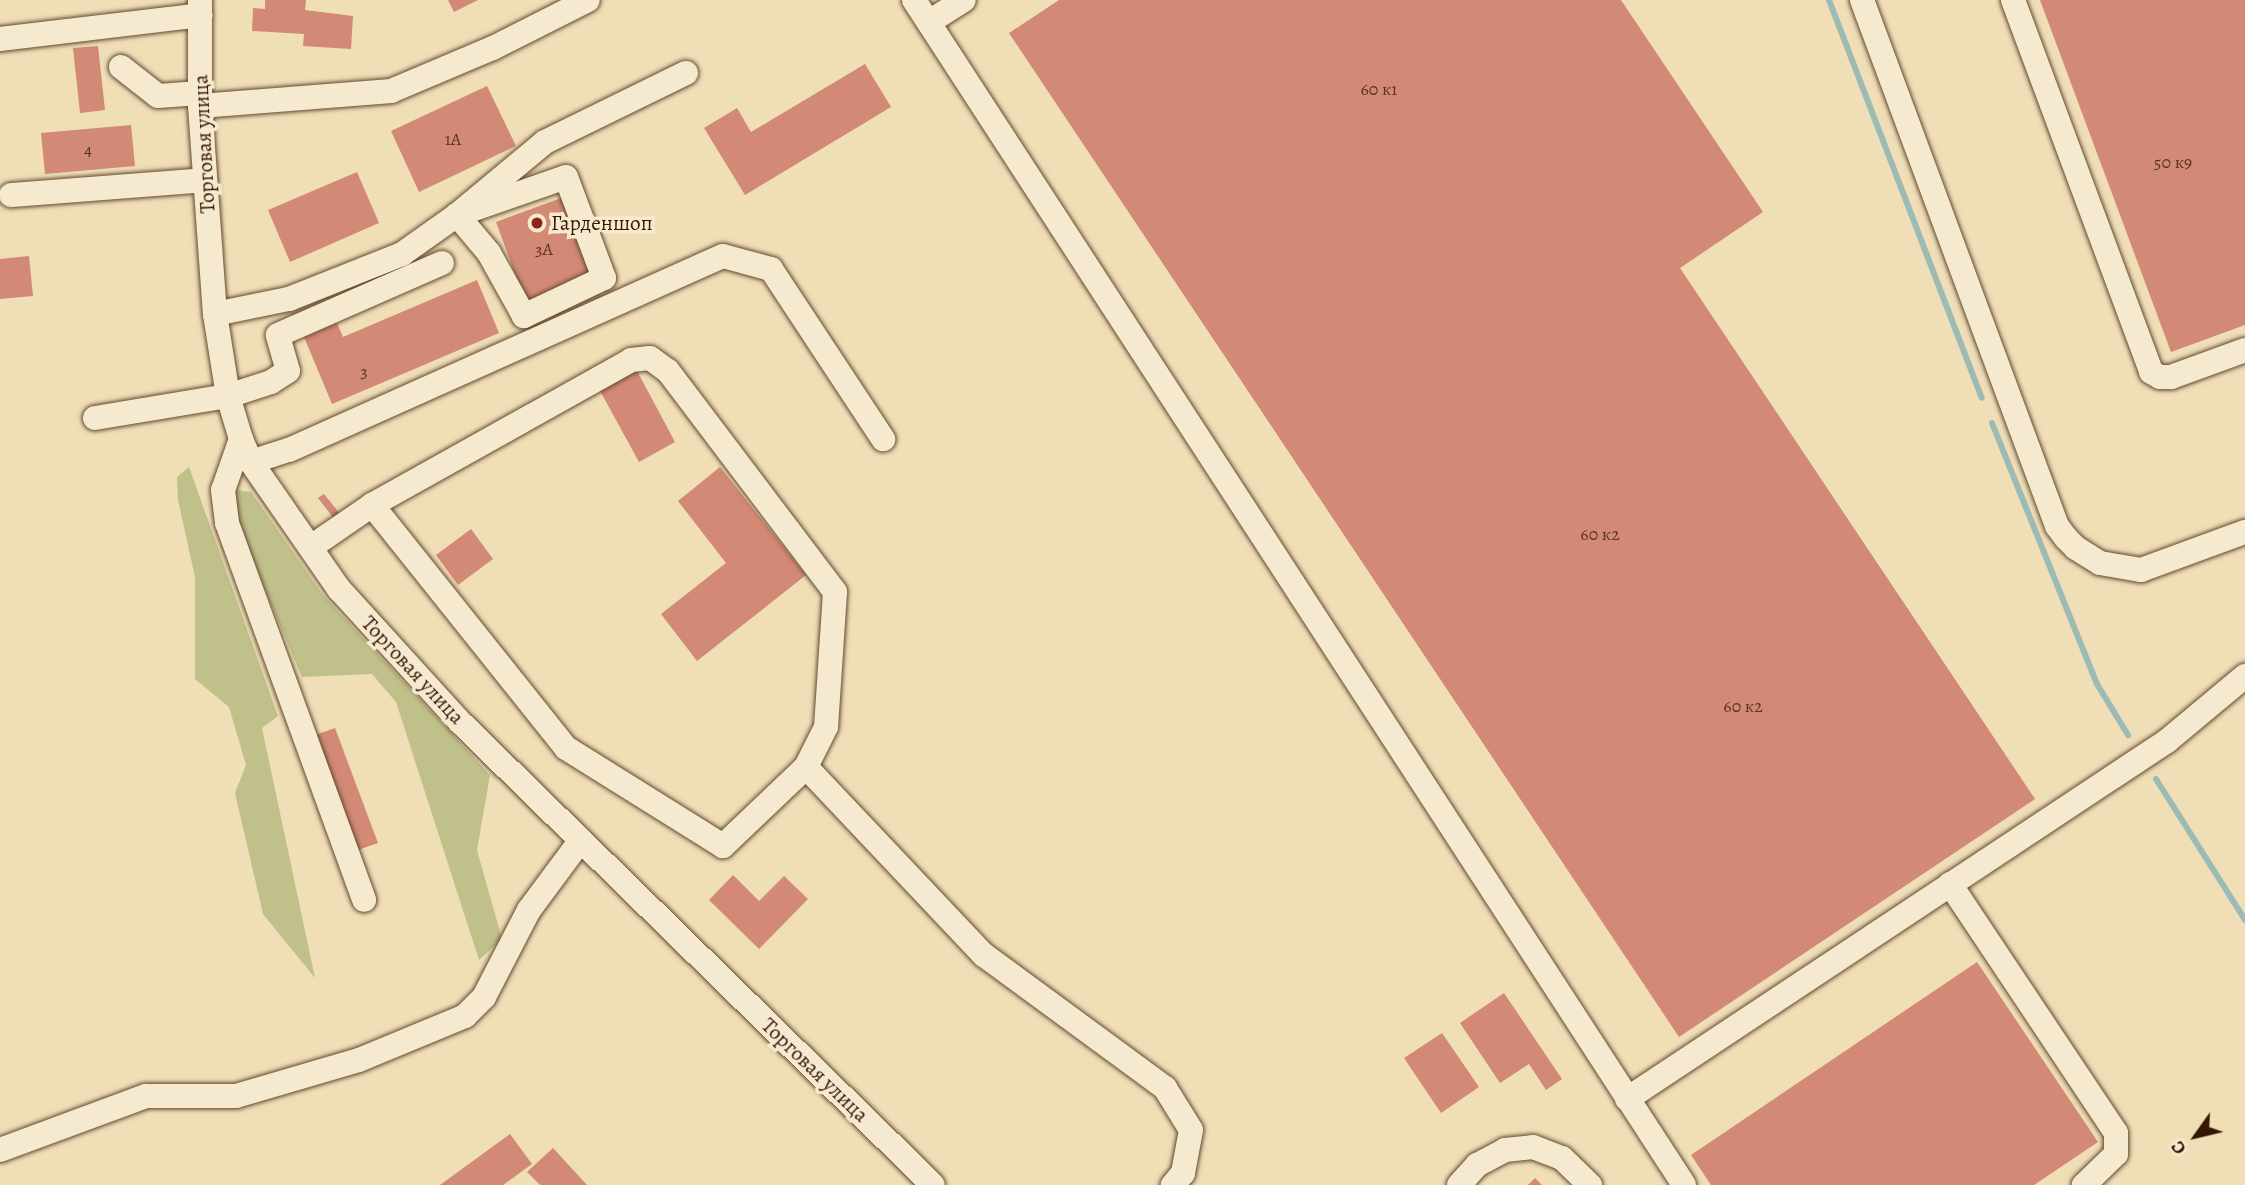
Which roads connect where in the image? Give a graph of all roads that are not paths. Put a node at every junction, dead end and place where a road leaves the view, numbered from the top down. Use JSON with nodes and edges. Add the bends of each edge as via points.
{"nodes":[{"id":1,"x":588,"y":0,"type":"edge"},
{"id":2,"x":914,"y":0,"type":"edge"},
{"id":3,"x":964,"y":0,"type":"edge"},
{"id":4,"x":1862,"y":0,"type":"edge"},
{"id":5,"x":2013,"y":0,"type":"edge"},
{"id":6,"x":201,"y":8,"type":"edge"},
{"id":7,"x":929,"y":22,"type":"junction"},
{"id":8,"x":0,"y":38,"type":"edge"},
{"id":9,"x":121,"y":67,"type":"dead end"},
{"id":10,"x":686,"y":73,"type":"dead end"},
{"id":11,"x":200,"y":100,"type":"junction"},
{"id":12,"x":204,"y":180,"type":"junction"},
{"id":13,"x":11,"y":195,"type":"dead end"},
{"id":14,"x":457,"y":215,"type":"junction"},
{"id":15,"x":442,"y":264,"type":"dead end"},
{"id":16,"x":215,"y":314,"type":"junction"},
{"id":17,"x":2245,"y":350,"type":"edge"},
{"id":18,"x":228,"y":396,"type":"junction"},
{"id":19,"x":95,"y":418,"type":"dead end"},
{"id":20,"x":883,"y":439,"type":"dead end"},
{"id":21,"x":246,"y":450,"type":"junction"},
{"id":22,"x":372,"y":505,"type":"junction"},
{"id":23,"x":2245,"y":532,"type":"edge"},
{"id":24,"x":312,"y":547,"type":"junction"},
{"id":25,"x":2245,"y":676,"type":"edge"},
{"id":26,"x":806,"y":767,"type":"junction"},
{"id":27,"x":581,"y":840,"type":"junction"},
{"id":28,"x":1950,"y":884,"type":"junction"},
{"id":29,"x":364,"y":900,"type":"dead end"},
{"id":30,"x":1627,"y":1099,"type":"junction"},
{"id":31,"x":0,"y":1150,"type":"edge"},
{"id":32,"x":933,"y":1185,"type":"edge"},
{"id":33,"x":1173,"y":1185,"type":"edge"},
{"id":34,"x":1459,"y":1185,"type":"edge"},
{"id":35,"x":1590,"y":1185,"type":"edge"},
{"id":36,"x":1684,"y":1185,"type":"edge"},
{"id":37,"x":2084,"y":1185,"type":"edge"}],
"edges":[{"from":1,"to":11,"type":"street","via":[[493,48],[391,91]]},
{"from":2,"to":7,"type":"street"},
{"from":3,"to":7,"type":"street"},
{"from":4,"to":23,"type":"street","via":[[2057,526],[2081,553],[2100,563],[2141,570]]},
{"from":5,"to":17,"type":"street","via":[[2151,372],[2171,377]]},
{"from":6,"to":8,"type":"street"},
{"from":6,"to":11,"type":"street","name":"Торговая улица"},
{"from":7,"to":30,"type":"street"},
{"from":9,"to":11,"type":"street","via":[[158,96]]},
{"from":10,"to":14,"type":"street","via":[[545,142]]},
{"from":11,"to":12,"type":"street","name":"Торговая улица"},
{"from":12,"to":13,"type":"street"},
{"from":12,"to":16,"type":"street","name":"Торговая улица"},
{"from":14,"to":14,"type":"street","via":[[489,253],[524,316],[604,278],[566,177]]},
{"from":14,"to":16,"type":"street","via":[[402,254],[289,299]]},
{"from":15,"to":18,"type":"street","via":[[278,335],[288,371],[271,382]]},
{"from":16,"to":18,"type":"street","name":"Торговая улица"},
{"from":18,"to":19,"type":"street"},
{"from":18,"to":21,"type":"street","name":"Торговая улица"},
{"from":20,"to":21,"type":"street","via":[[771,269],[723,256],[289,450]]},
{"from":21,"to":24,"type":"street","name":"Торговая улица"},
{"from":21,"to":29,"type":"street","via":[[223,490],[227,523]]},
{"from":22,"to":24,"type":"street"},
{"from":22,"to":26,"type":"street","via":[[566,748],[723,846]]},
{"from":22,"to":26,"type":"street","via":[[631,360],[650,358],[668,371],[835,592],[826,727]]},
{"from":24,"to":27,"type":"street","name":"Торговая улица","via":[[339,589],[461,723]]},
{"from":25,"to":28,"type":"street","via":[[2167,741]]},
{"from":26,"to":33,"type":"street","via":[[984,955],[1165,1088],[1191,1130],[1183,1173]]},
{"from":27,"to":31,"type":"street","via":[[529,910],[484,997],[465,1016],[359,1060],[236,1096],[146,1096]]},
{"from":27,"to":32,"type":"street","name":"Торговая улица"},
{"from":28,"to":30,"type":"street"},
{"from":28,"to":37,"type":"street","via":[[2116,1133],[2116,1154]]},
{"from":30,"to":36,"type":"street"},
{"from":34,"to":35,"type":"street","via":[[1486,1160],[1505,1150],[1533,1146],[1562,1158]]}]}
